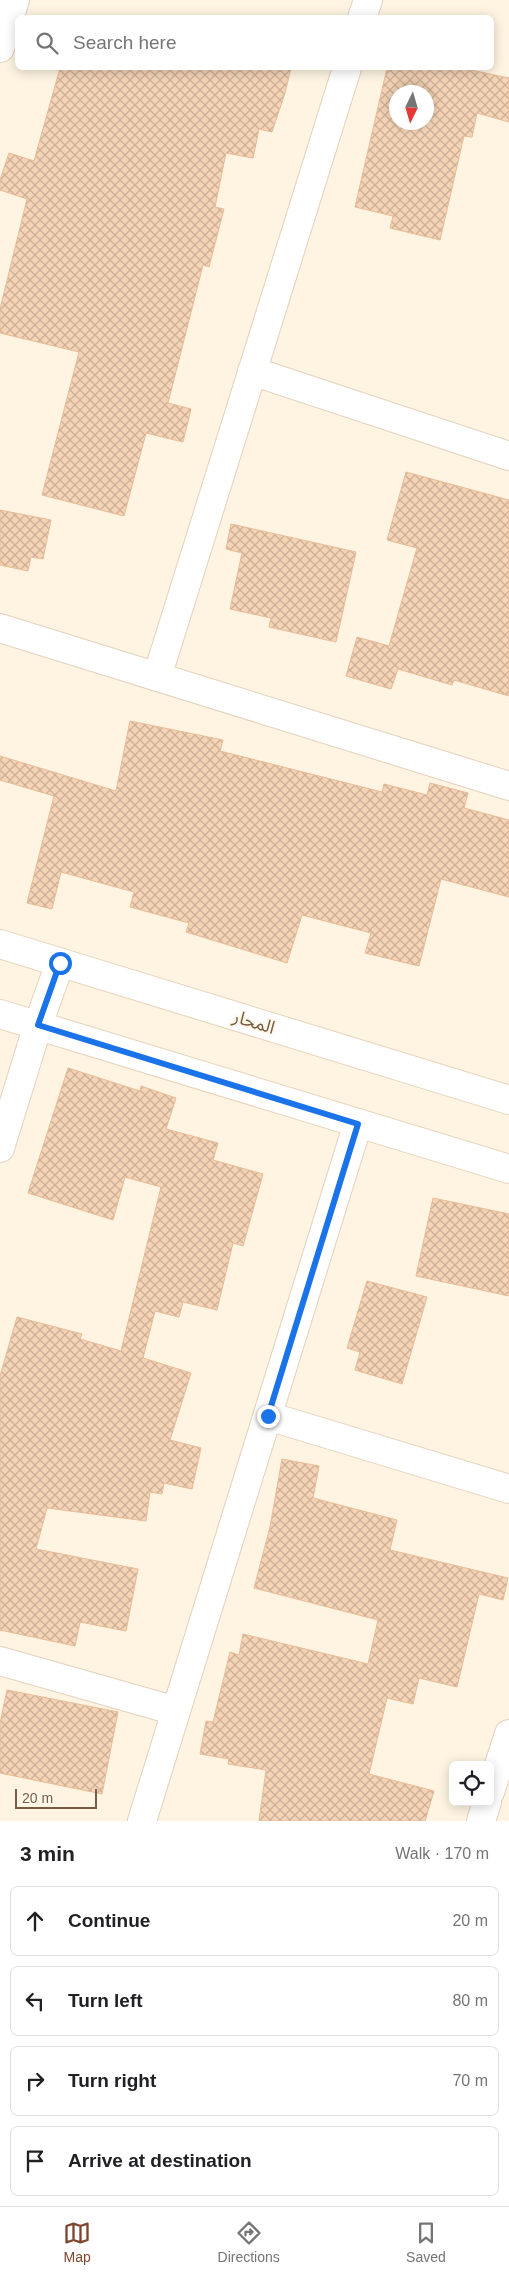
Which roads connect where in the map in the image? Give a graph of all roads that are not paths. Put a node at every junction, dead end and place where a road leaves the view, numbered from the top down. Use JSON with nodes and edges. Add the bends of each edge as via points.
{"nodes":[{"id":1,"x":15,"y":0,"type":"edge"},
{"id":2,"x":368,"y":0,"type":"edge"},
{"id":3,"x":363,"y":15,"type":"edge"},
{"id":4,"x":0,"y":48,"type":"edge"},
{"id":5,"x":346,"y":70,"type":"edge"},
{"id":6,"x":252,"y":371,"type":"junction"},
{"id":7,"x":509,"y":456,"type":"edge"},
{"id":8,"x":0,"y":628,"type":"edge"},
{"id":9,"x":157,"y":677,"type":"junction"},
{"id":10,"x":509,"y":786,"type":"edge"},
{"id":11,"x":0,"y":944,"type":"edge"},
{"id":12,"x":60,"y":963,"type":"junction"},
{"id":13,"x":0,"y":1014,"type":"edge"},
{"id":14,"x":38,"y":1025,"type":"junction"},
{"id":15,"x":509,"y":1100,"type":"edge"},
{"id":16,"x":358,"y":1124,"type":"junction"},
{"id":17,"x":0,"y":1148,"type":"edge"},
{"id":18,"x":509,"y":1169,"type":"edge"},
{"id":19,"x":268,"y":1416,"type":"junction"},
{"id":20,"x":509,"y":1489,"type":"edge"},
{"id":21,"x":0,"y":1661,"type":"edge"},
{"id":22,"x":176,"y":1711,"type":"junction"},
{"id":23,"x":509,"y":1734,"type":"edge"},
{"id":24,"x":494,"y":1780,"type":"edge"},
{"id":25,"x":486,"y":1806,"type":"edge"},
{"id":26,"x":142,"y":1821,"type":"edge"},
{"id":27,"x":481,"y":1821,"type":"edge"}],
"edges":[{"from":1,"to":4,"type":"street"},
{"from":2,"to":3,"type":"street"},
{"from":5,"to":6,"type":"street"},
{"from":6,"to":7,"type":"street"},
{"from":6,"to":9,"type":"street"},
{"from":8,"to":9,"type":"street"},
{"from":9,"to":10,"type":"street"},
{"from":11,"to":12,"type":"street","name":"المحار"},
{"from":12,"to":14,"type":"street"},
{"from":12,"to":15,"type":"street","name":"المحار"},
{"from":13,"to":14,"type":"street"},
{"from":14,"to":16,"type":"street"},
{"from":14,"to":17,"type":"street"},
{"from":16,"to":18,"type":"street"},
{"from":16,"to":19,"type":"street"},
{"from":19,"to":20,"type":"street"},
{"from":19,"to":22,"type":"street"},
{"from":21,"to":22,"type":"street"},
{"from":22,"to":26,"type":"street"},
{"from":23,"to":24,"type":"street"},
{"from":25,"to":27,"type":"street"}]}
